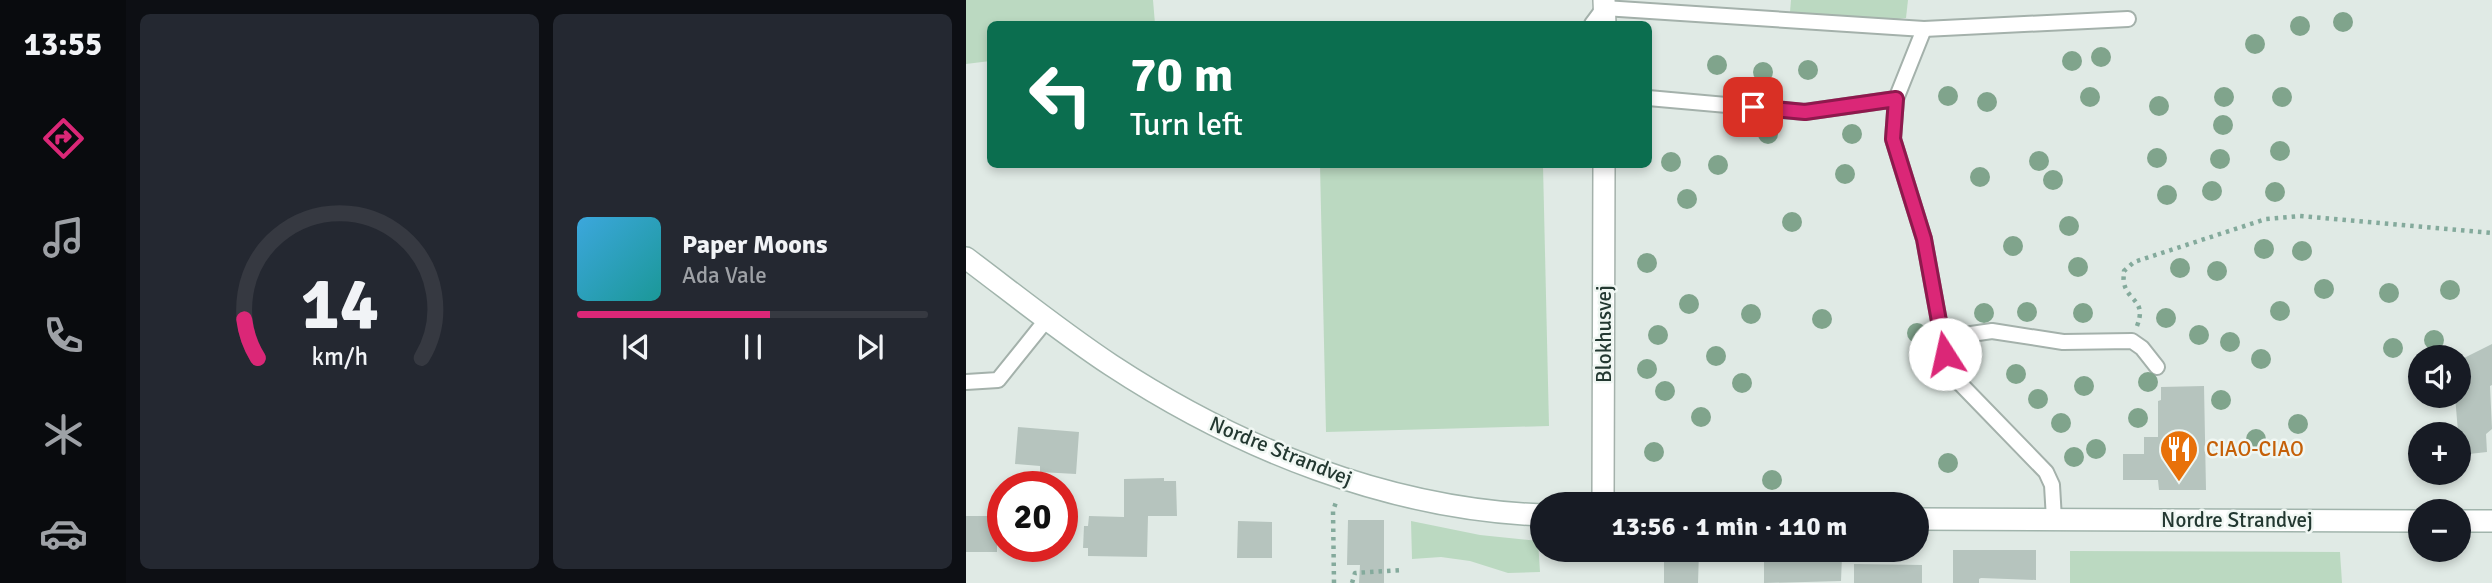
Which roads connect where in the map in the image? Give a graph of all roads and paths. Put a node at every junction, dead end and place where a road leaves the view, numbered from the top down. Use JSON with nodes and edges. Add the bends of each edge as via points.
{"nodes":[{"id":1,"x":1690,"y":7,"type":"edge"},
{"id":2,"x":1601,"y":14,"type":"edge"},
{"id":3,"x":2127,"y":19,"type":"dead end"},
{"id":4,"x":1924,"y":29,"type":"junction"},
{"id":5,"x":1652,"y":98,"type":"edge"},
{"id":6,"x":1896,"y":99,"type":"junction"},
{"id":7,"x":1604,"y":168,"type":"edge"},
{"id":8,"x":2492,"y":233,"type":"edge"},
{"id":9,"x":966,"y":258,"type":"edge"},
{"id":10,"x":1046,"y":319,"type":"junction"},
{"id":11,"x":1943,"y":338,"type":"junction"},
{"id":12,"x":2132,"y":341,"type":"junction"},
{"id":13,"x":2157,"y":367,"type":"dead end"},
{"id":14,"x":966,"y":382,"type":"edge"},
{"id":15,"x":1342,"y":478,"type":"junction"},
{"id":16,"x":1603,"y":492,"type":"edge"},
{"id":17,"x":1530,"y":514,"type":"edge"},
{"id":18,"x":1929,"y":519,"type":"edge"},
{"id":19,"x":2054,"y":519,"type":"junction"},
{"id":20,"x":2408,"y":521,"type":"edge"},
{"id":21,"x":2471,"y":521,"type":"edge"},
{"id":22,"x":2492,"y":521,"type":"edge"},
{"id":23,"x":1403,"y":570,"type":"dead end"},
{"id":24,"x":1334,"y":583,"type":"edge"},
{"id":25,"x":1352,"y":583,"type":"edge"}],
"edges":[{"from":1,"to":2,"type":"lane"},
{"from":1,"to":4,"type":"lane"},
{"from":3,"to":4,"type":"lane"},
{"from":4,"to":6,"type":"lane"},
{"from":5,"to":6,"type":"lane","via":[[1805,112]]},
{"from":6,"to":11,"type":"lane","via":[[1893,139],[1924,239]]},
{"from":7,"to":16,"type":"main road","name":"Blokhusvej"},
{"from":8,"to":12,"type":"path","via":[[2300,216],[2266,219],[2134,262],[2124,271],[2124,285],[2139,304],[2141,316]]},
{"from":9,"to":10,"type":"main road","name":"Nordre Strandvej"},
{"from":10,"to":14,"type":"lane","via":[[998,380]]},
{"from":10,"to":15,"type":"main road","name":"Nordre Strandvej","via":[[1110,365],[1195,416]]},
{"from":11,"to":12,"type":"lane","via":[[1992,331],[2063,342]]},
{"from":11,"to":19,"type":"lane","via":[[1948,371],[2046,472],[2052,485]]},
{"from":12,"to":13,"type":"lane"},
{"from":15,"to":17,"type":"main road","name":"Nordre Strandvej","via":[[1453,505]]},
{"from":15,"to":24,"type":"path","via":[[1334,511]]},
{"from":18,"to":19,"type":"main road","name":"Nordre Strandvej"},
{"from":19,"to":20,"type":"main road","name":"Nordre Strandvej"},
{"from":21,"to":22,"type":"main road"},
{"from":23,"to":25,"type":"path","via":[[1355,573]]}]}
